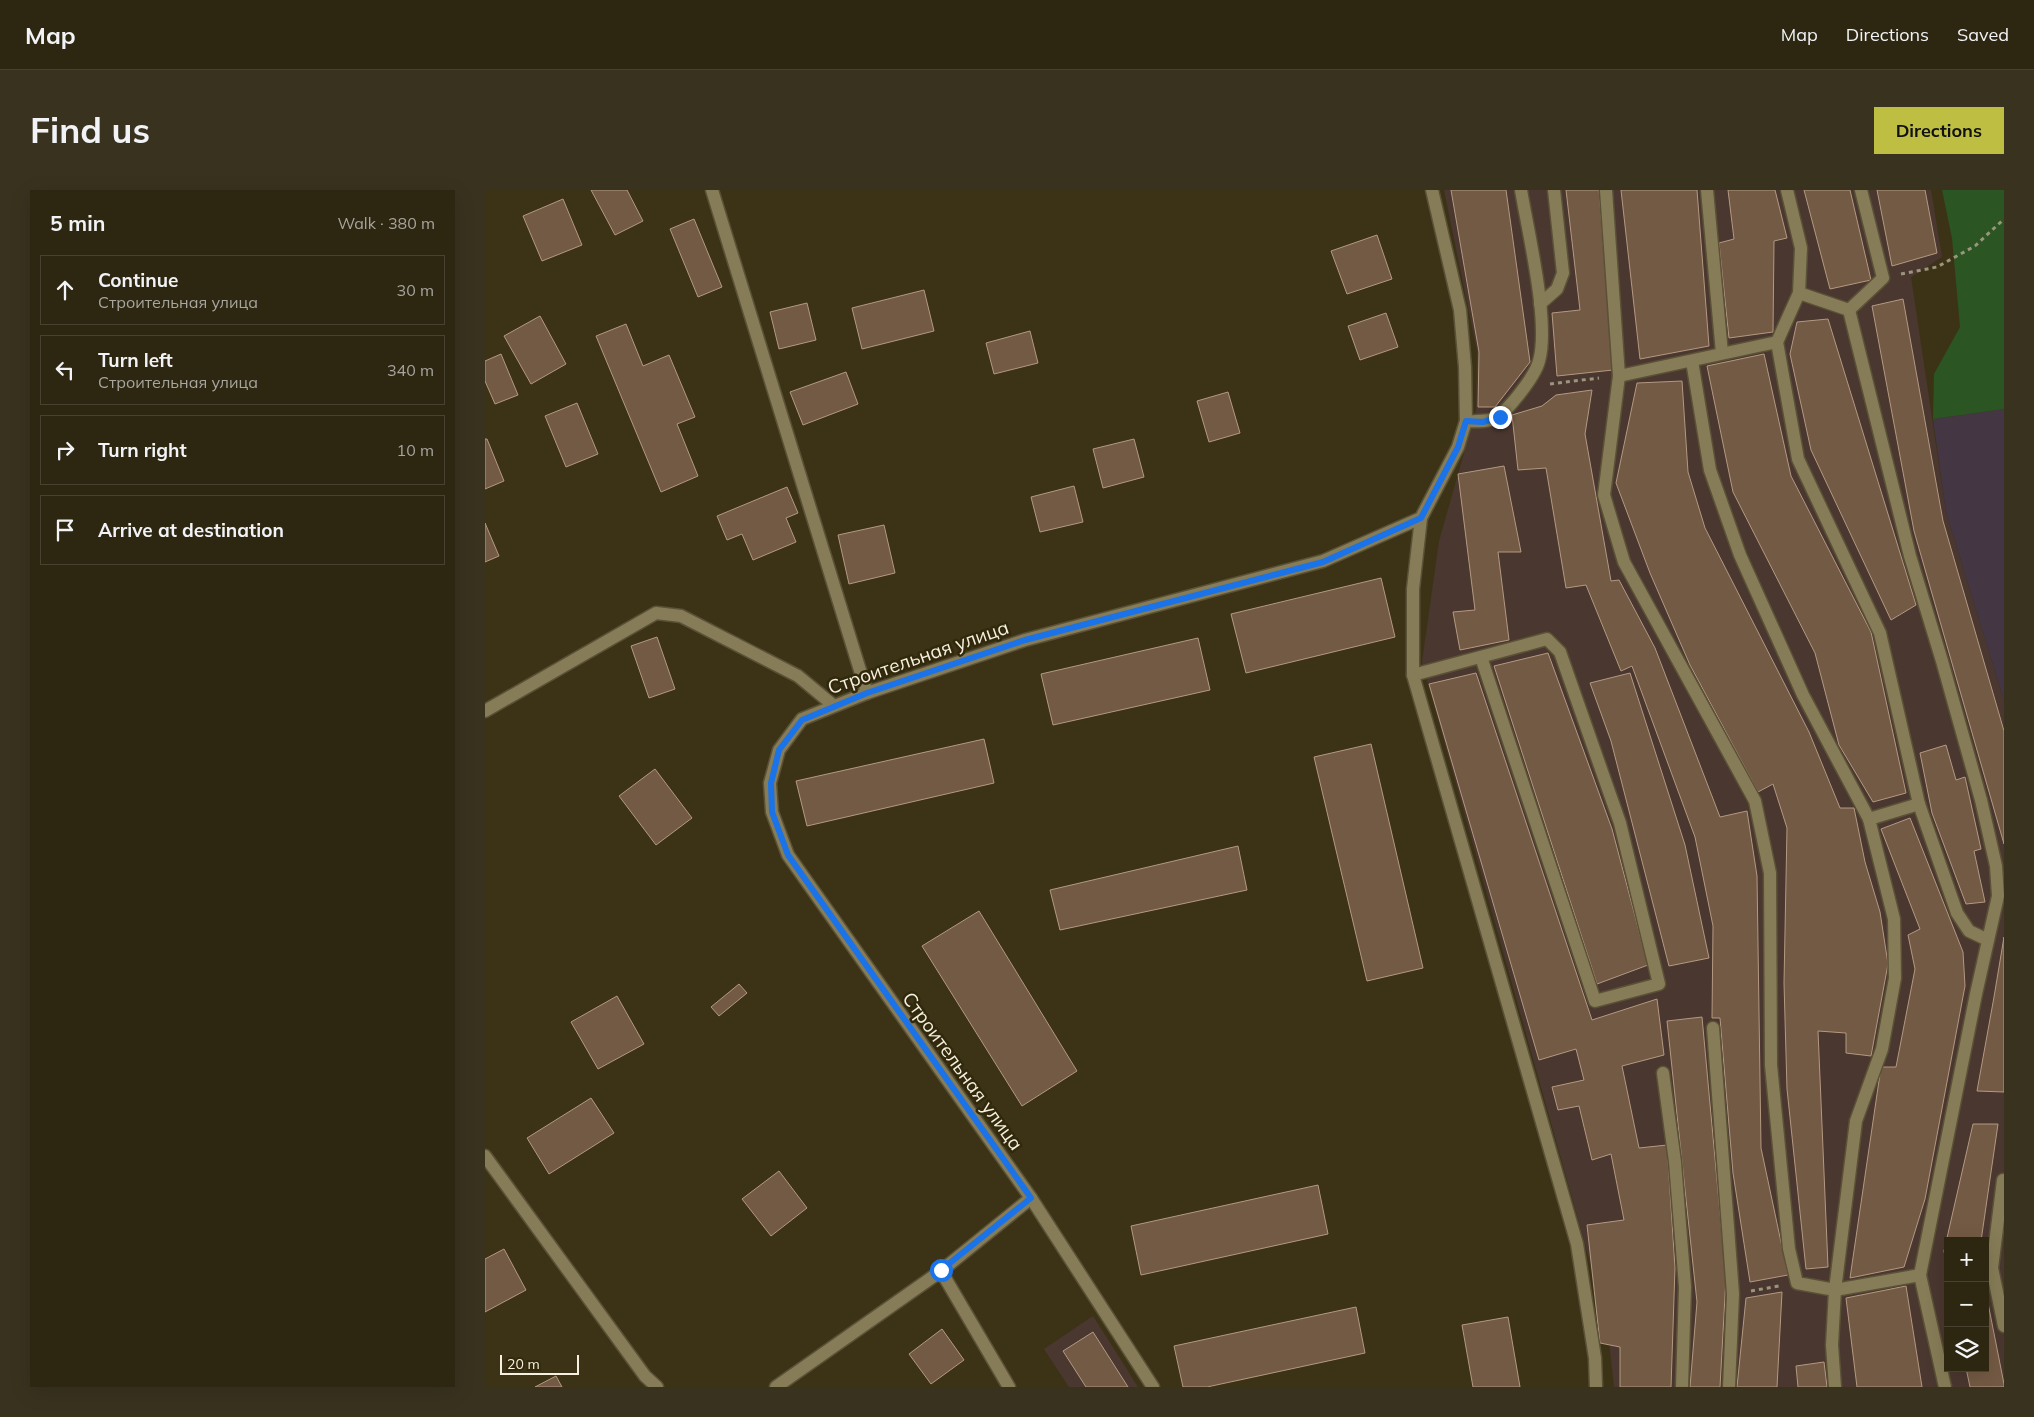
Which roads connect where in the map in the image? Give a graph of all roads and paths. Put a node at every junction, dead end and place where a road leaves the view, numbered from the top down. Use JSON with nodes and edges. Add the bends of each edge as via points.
{"nodes":[{"id":1,"x":712,"y":190,"type":"edge"},
{"id":2,"x":1432,"y":190,"type":"edge"},
{"id":3,"x":1521,"y":190,"type":"edge"},
{"id":4,"x":1554,"y":190,"type":"edge"},
{"id":5,"x":1606,"y":190,"type":"edge"},
{"id":6,"x":1707,"y":190,"type":"edge"},
{"id":7,"x":1787,"y":190,"type":"edge"},
{"id":8,"x":1861,"y":190,"type":"edge"},
{"id":9,"x":2004,"y":219,"type":"edge"},
{"id":10,"x":1883,"y":278,"type":"junction"},
{"id":11,"x":1799,"y":293,"type":"junction"},
{"id":12,"x":1540,"y":304,"type":"junction"},
{"id":13,"x":1849,"y":310,"type":"junction"},
{"id":14,"x":1777,"y":342,"type":"junction"},
{"id":15,"x":1722,"y":353,"type":"junction"},
{"id":16,"x":1692,"y":361,"type":"junction"},
{"id":17,"x":1619,"y":376,"type":"junction"},
{"id":18,"x":1585,"y":380,"type":"dead end"},
{"id":19,"x":1524,"y":388,"type":"junction"},
{"id":20,"x":1466,"y":421,"type":"junction"},
{"id":21,"x":1421,"y":518,"type":"junction"},
{"id":22,"x":1481,"y":657,"type":"junction"},
{"id":23,"x":1413,"y":675,"type":"junction"},
{"id":24,"x":867,"y":693,"type":"junction"},
{"id":25,"x":833,"y":705,"type":"junction"},
{"id":26,"x":485,"y":711,"type":"edge"},
{"id":27,"x":1919,"y":804,"type":"junction"},
{"id":28,"x":1869,"y":819,"type":"junction"},
{"id":29,"x":1988,"y":940,"type":"junction"},
{"id":30,"x":1713,"y":1028,"type":"dead end"},
{"id":31,"x":1663,"y":1073,"type":"dead end"},
{"id":32,"x":485,"y":1156,"type":"edge"},
{"id":33,"x":2003,"y":1180,"type":"dead end"},
{"id":34,"x":1031,"y":1198,"type":"junction"},
{"id":35,"x":941,"y":1270,"type":"junction"},
{"id":36,"x":1920,"y":1275,"type":"junction"},
{"id":37,"x":1797,"y":1284,"type":"junction"},
{"id":38,"x":1835,"y":1290,"type":"junction"},
{"id":39,"x":1733,"y":1294,"type":"junction"},
{"id":40,"x":2004,"y":1326,"type":"edge"},
{"id":41,"x":657,"y":1387,"type":"edge"},
{"id":42,"x":776,"y":1387,"type":"edge"},
{"id":43,"x":1009,"y":1387,"type":"edge"},
{"id":44,"x":1153,"y":1387,"type":"edge"},
{"id":45,"x":1596,"y":1387,"type":"edge"},
{"id":46,"x":1682,"y":1387,"type":"edge"},
{"id":47,"x":1729,"y":1387,"type":"edge"},
{"id":48,"x":1835,"y":1387,"type":"edge"},
{"id":49,"x":1945,"y":1387,"type":"edge"}],
"edges":[{"from":1,"to":24,"type":"street"},
{"from":2,"to":20,"type":"street","via":[[1460,310]]},
{"from":3,"to":12,"type":"street"},
{"from":4,"to":12,"type":"street","via":[[1563,273],[1557,289]]},
{"from":5,"to":17,"type":"street"},
{"from":6,"to":15,"type":"street"},
{"from":7,"to":11,"type":"street","via":[[1801,248]]},
{"from":8,"to":10,"type":"street"},
{"from":9,"to":10,"type":"path","via":[[1975,246],[1937,268]]},
{"from":10,"to":13,"type":"street"},
{"from":11,"to":13,"type":"street"},
{"from":11,"to":14,"type":"street"},
{"from":12,"to":19,"type":"street","via":[[1542,335],[1539,362]]},
{"from":13,"to":29,"type":"street","via":[[1910,556],[1981,800],[1996,866],[1998,896]]},
{"from":14,"to":15,"type":"street"},
{"from":14,"to":27,"type":"street","via":[[1798,459],[1880,633]]},
{"from":15,"to":16,"type":"street"},
{"from":16,"to":17,"type":"street"},
{"from":16,"to":28,"type":"street","via":[[1710,470],[1740,555],[1803,695]]},
{"from":17,"to":37,"type":"street","via":[[1604,495],[1624,562],[1755,801],[1764,835],[1770,873],[1771,1065],[1789,1248]]},
{"from":18,"to":19,"type":"path"},
{"from":19,"to":20,"type":"street","via":[[1500,417],[1483,422]]},
{"from":20,"to":21,"type":"street","via":[[1458,447]]},
{"from":21,"to":23,"type":"street","via":[[1413,589]]},
{"from":21,"to":24,"type":"street","name":"Строительная улица","via":[[1323,562],[1025,640]]},
{"from":22,"to":22,"type":"street","via":[[1547,639],[1560,652],[1620,823],[1659,984],[1595,1001]]},
{"from":22,"to":23,"type":"street"},
{"from":23,"to":45,"type":"street","via":[[1577,1244],[1595,1358]]},
{"from":24,"to":25,"type":"street","name":"Строительная улица"},
{"from":25,"to":26,"type":"street","via":[[798,676],[681,616],[656,613]]},
{"from":25,"to":34,"type":"street","name":"Строительная улица","via":[[802,720],[779,750],[771,783],[772,812],[788,855]]},
{"from":27,"to":28,"type":"street"},
{"from":27,"to":29,"type":"street","via":[[1957,913],[1969,931]]},
{"from":28,"to":38,"type":"street","via":[[1894,919],[1895,978],[1882,1049],[1857,1120]]},
{"from":29,"to":36,"type":"street"},
{"from":30,"to":39,"type":"street"},
{"from":31,"to":46,"type":"street","via":[[1675,1162],[1685,1287]]},
{"from":32,"to":41,"type":"street","via":[[645,1376]]},
{"from":33,"to":40,"type":"street","via":[[1991,1268]]},
{"from":34,"to":35,"type":"street"},
{"from":34,"to":44,"type":"street","name":"Строительная улица"},
{"from":35,"to":42,"type":"street"},
{"from":35,"to":43,"type":"street"},
{"from":36,"to":38,"type":"street"},
{"from":36,"to":49,"type":"street"},
{"from":37,"to":38,"type":"street"},
{"from":37,"to":39,"type":"path"},
{"from":38,"to":48,"type":"street","via":[[1832,1344]]},
{"from":39,"to":47,"type":"street"}]}
